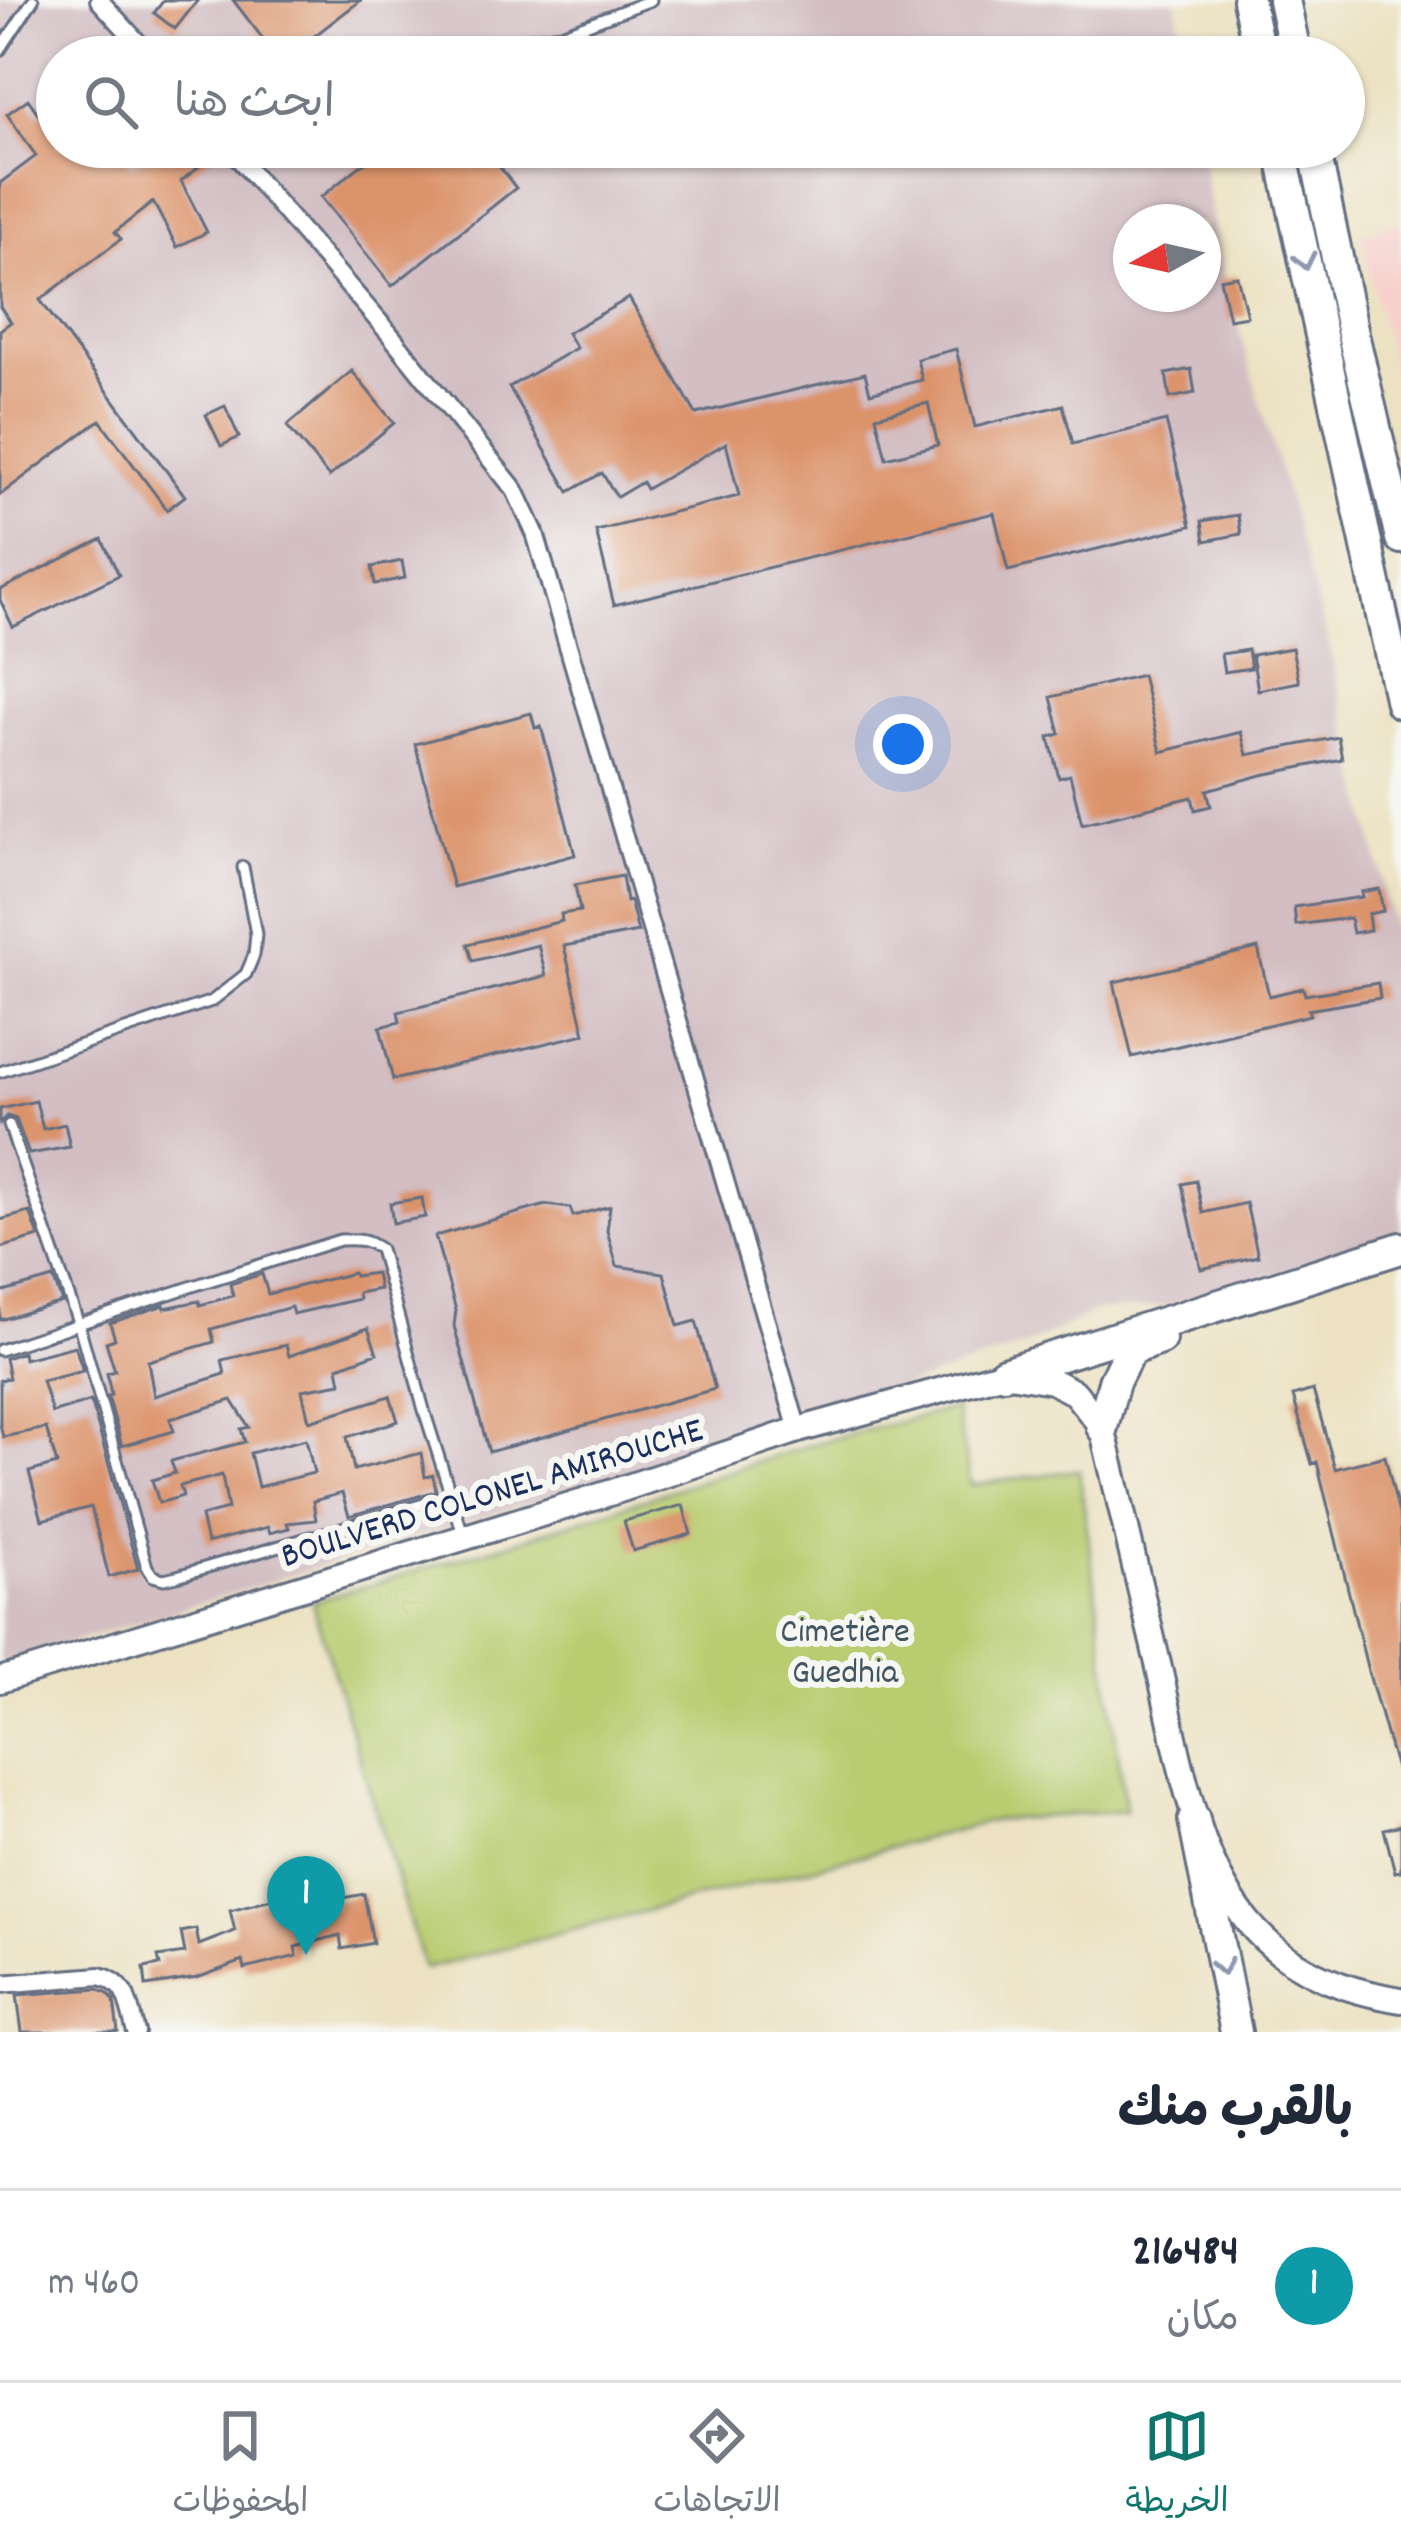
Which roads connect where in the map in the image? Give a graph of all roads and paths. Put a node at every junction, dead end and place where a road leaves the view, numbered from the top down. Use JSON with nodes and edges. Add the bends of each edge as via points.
{"nodes":[{"id":1,"x":33,"y":0,"type":"edge"},
{"id":2,"x":98,"y":0,"type":"edge"},
{"id":3,"x":651,"y":0,"type":"edge"},
{"id":4,"x":1248,"y":0,"type":"edge"},
{"id":5,"x":1284,"y":0,"type":"edge"},
{"id":6,"x":132,"y":36,"type":"edge"},
{"id":7,"x":545,"y":36,"type":"edge"},
{"id":8,"x":1256,"y":36,"type":"edge"},
{"id":9,"x":1292,"y":36,"type":"edge"},
{"id":10,"x":0,"y":50,"type":"edge"},
{"id":11,"x":247,"y":168,"type":"edge"},
{"id":12,"x":1285,"y":168,"type":"edge"},
{"id":13,"x":1318,"y":168,"type":"edge"},
{"id":14,"x":1401,"y":538,"type":"edge"},
{"id":15,"x":1401,"y":703,"type":"edge"},
{"id":16,"x":243,"y":867,"type":"dead end"},
{"id":17,"x":0,"y":1072,"type":"edge"},
{"id":18,"x":9,"y":1125,"type":"dead end"},
{"id":19,"x":1401,"y":1248,"type":"edge"},
{"id":20,"x":1401,"y":1266,"type":"edge"},
{"id":21,"x":79,"y":1324,"type":"junction"},
{"id":22,"x":0,"y":1350,"type":"edge"},
{"id":23,"x":1004,"y":1372,"type":"junction"},
{"id":24,"x":1102,"y":1427,"type":"junction"},
{"id":25,"x":798,"y":1430,"type":"junction"},
{"id":26,"x":451,"y":1496,"type":"junction"},
{"id":27,"x":464,"y":1537,"type":"junction"},
{"id":28,"x":0,"y":1680,"type":"edge"},
{"id":29,"x":1195,"y":1820,"type":"junction"},
{"id":30,"x":0,"y":1984,"type":"edge"},
{"id":31,"x":1401,"y":2000,"type":"edge"},
{"id":32,"x":136,"y":2032,"type":"edge"},
{"id":33,"x":1236,"y":2032,"type":"edge"}],
"edges":[{"from":1,"to":10,"type":"lane"},
{"from":2,"to":6,"type":"street"},
{"from":3,"to":7,"type":"lane"},
{"from":4,"to":8,"type":"highway"},
{"from":5,"to":9,"type":"highway"},
{"from":11,"to":25,"type":"street","via":[[514,490],[536,533]]},
{"from":12,"to":15,"type":"highway","one_way":true},
{"from":13,"to":14,"type":"highway"},
{"from":16,"to":17,"type":"lane","via":[[256,934],[246,974],[212,1001]]},
{"from":18,"to":21,"type":"lane"},
{"from":19,"to":23,"type":"highway"},
{"from":20,"to":24,"type":"highway","via":[[1130,1350]]},
{"from":21,"to":22,"type":"lane"},
{"from":21,"to":26,"type":"lane","via":[[153,1576],[177,1576]]},
{"from":21,"to":26,"type":"lane","via":[[340,1240],[369,1242],[380,1249]]},
{"from":23,"to":24,"type":"main road","via":[[1064,1387]]},
{"from":23,"to":25,"type":"main road","name":"BOULVERD COLONEL AMIROUCHE"},
{"from":24,"to":29,"type":"main road"},
{"from":25,"to":27,"type":"main road","name":"BOULVERD COLONEL AMIROUCHE"},
{"from":26,"to":27,"type":"lane"},
{"from":27,"to":28,"type":"main road","name":"BOULVERD COLONEL AMIROUCHE"},
{"from":29,"to":31,"type":"main road","via":[[1234,1904],[1282,1954],[1358,1993]]},
{"from":29,"to":33,"type":"highway","one_way":true},
{"from":30,"to":32,"type":"street","via":[[116,1980]]}]}
